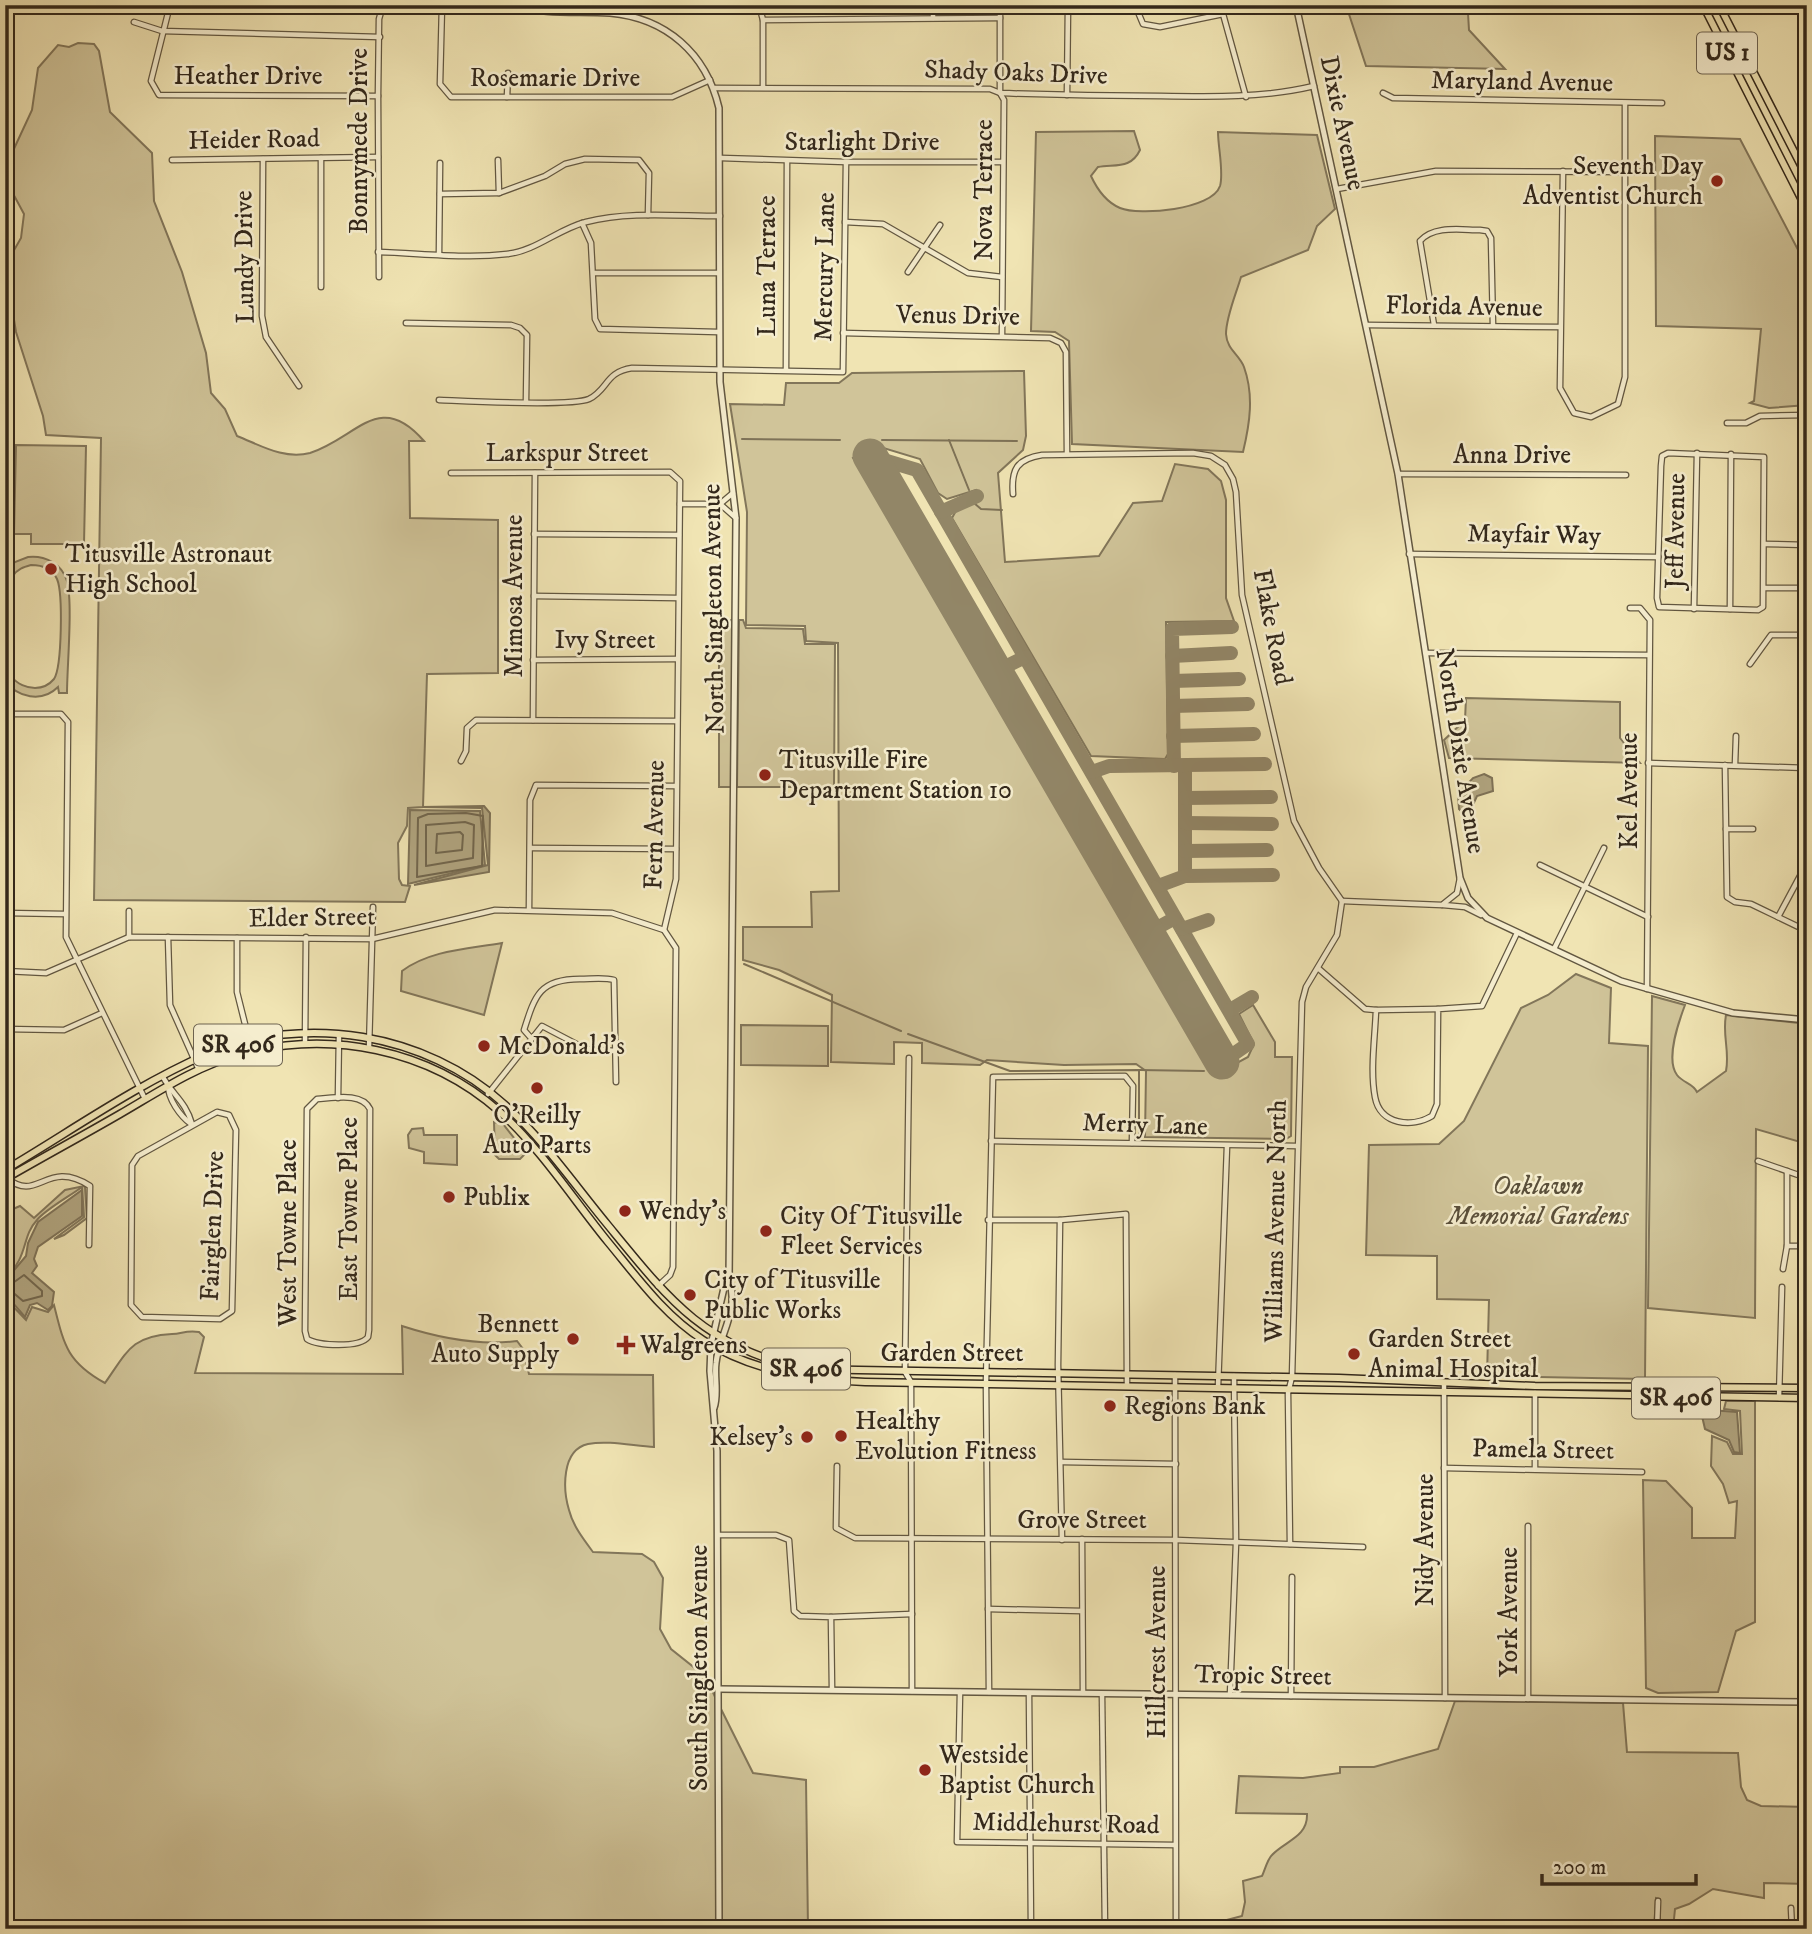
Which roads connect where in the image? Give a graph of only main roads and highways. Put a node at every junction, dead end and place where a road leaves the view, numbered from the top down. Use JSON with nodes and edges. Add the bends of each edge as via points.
{"nodes":[{"id":1,"x":1703,"y":5,"type":"edge"},
{"id":2,"x":1719,"y":5,"type":"edge"},
{"id":3,"x":1807,"y":177,"type":"edge"},
{"id":4,"x":1807,"y":210,"type":"edge"},
{"id":5,"x":6,"y":1176,"type":"edge"},
{"id":6,"x":573,"y":1199,"type":"junction"},
{"id":7,"x":598,"y":1212,"type":"junction"},
{"id":8,"x":589,"y":1218,"type":"junction"},
{"id":9,"x":614,"y":1232,"type":"junction"},
{"id":10,"x":1339,"y":1378,"type":"junction"},
{"id":11,"x":1807,"y":1388,"type":"edge"},
{"id":12,"x":1344,"y":1390,"type":"junction"},
{"id":13,"x":1807,"y":1398,"type":"edge"}],
"edges":[{"from":1,"to":4,"type":"main road","number":"US 1"},
{"from":2,"to":3,"type":"main road","number":"US 1"},
{"from":5,"to":6,"type":"main road","name":"Garden Street","number":"SR 406","via":[[199,1070],[252,1052],[338,1044],[369,1048],[426,1066],[483,1099],[501,1113]]},
{"from":5,"to":7,"type":"main road","name":"Garden Street","number":"SR 406","via":[[195,1060],[248,1042],[339,1034],[412,1049],[489,1092],[527,1127]]},
{"from":6,"to":7,"type":"main road","via":[[587,1211]]},
{"from":6,"to":8,"type":"main road","name":"Garden Street","number":"SR 406"},
{"from":7,"to":9,"type":"main road","name":"Garden Street","number":"SR 406"},
{"from":8,"to":9,"type":"main road"},
{"from":8,"to":12,"type":"main road","name":"Garden Street","number":"SR 406","via":[[669,1314],[711,1345],[797,1376],[835,1381]]},
{"from":9,"to":10,"type":"main road","name":"Garden Street","number":"SR 406","via":[[687,1315],[763,1358],[801,1368]]},
{"from":10,"to":11,"type":"main road","name":"Garden Street","number":"SR 406"},
{"from":10,"to":12,"type":"main road"},
{"from":12,"to":13,"type":"main road","name":"Garden Street","number":"SR 406"}]}
